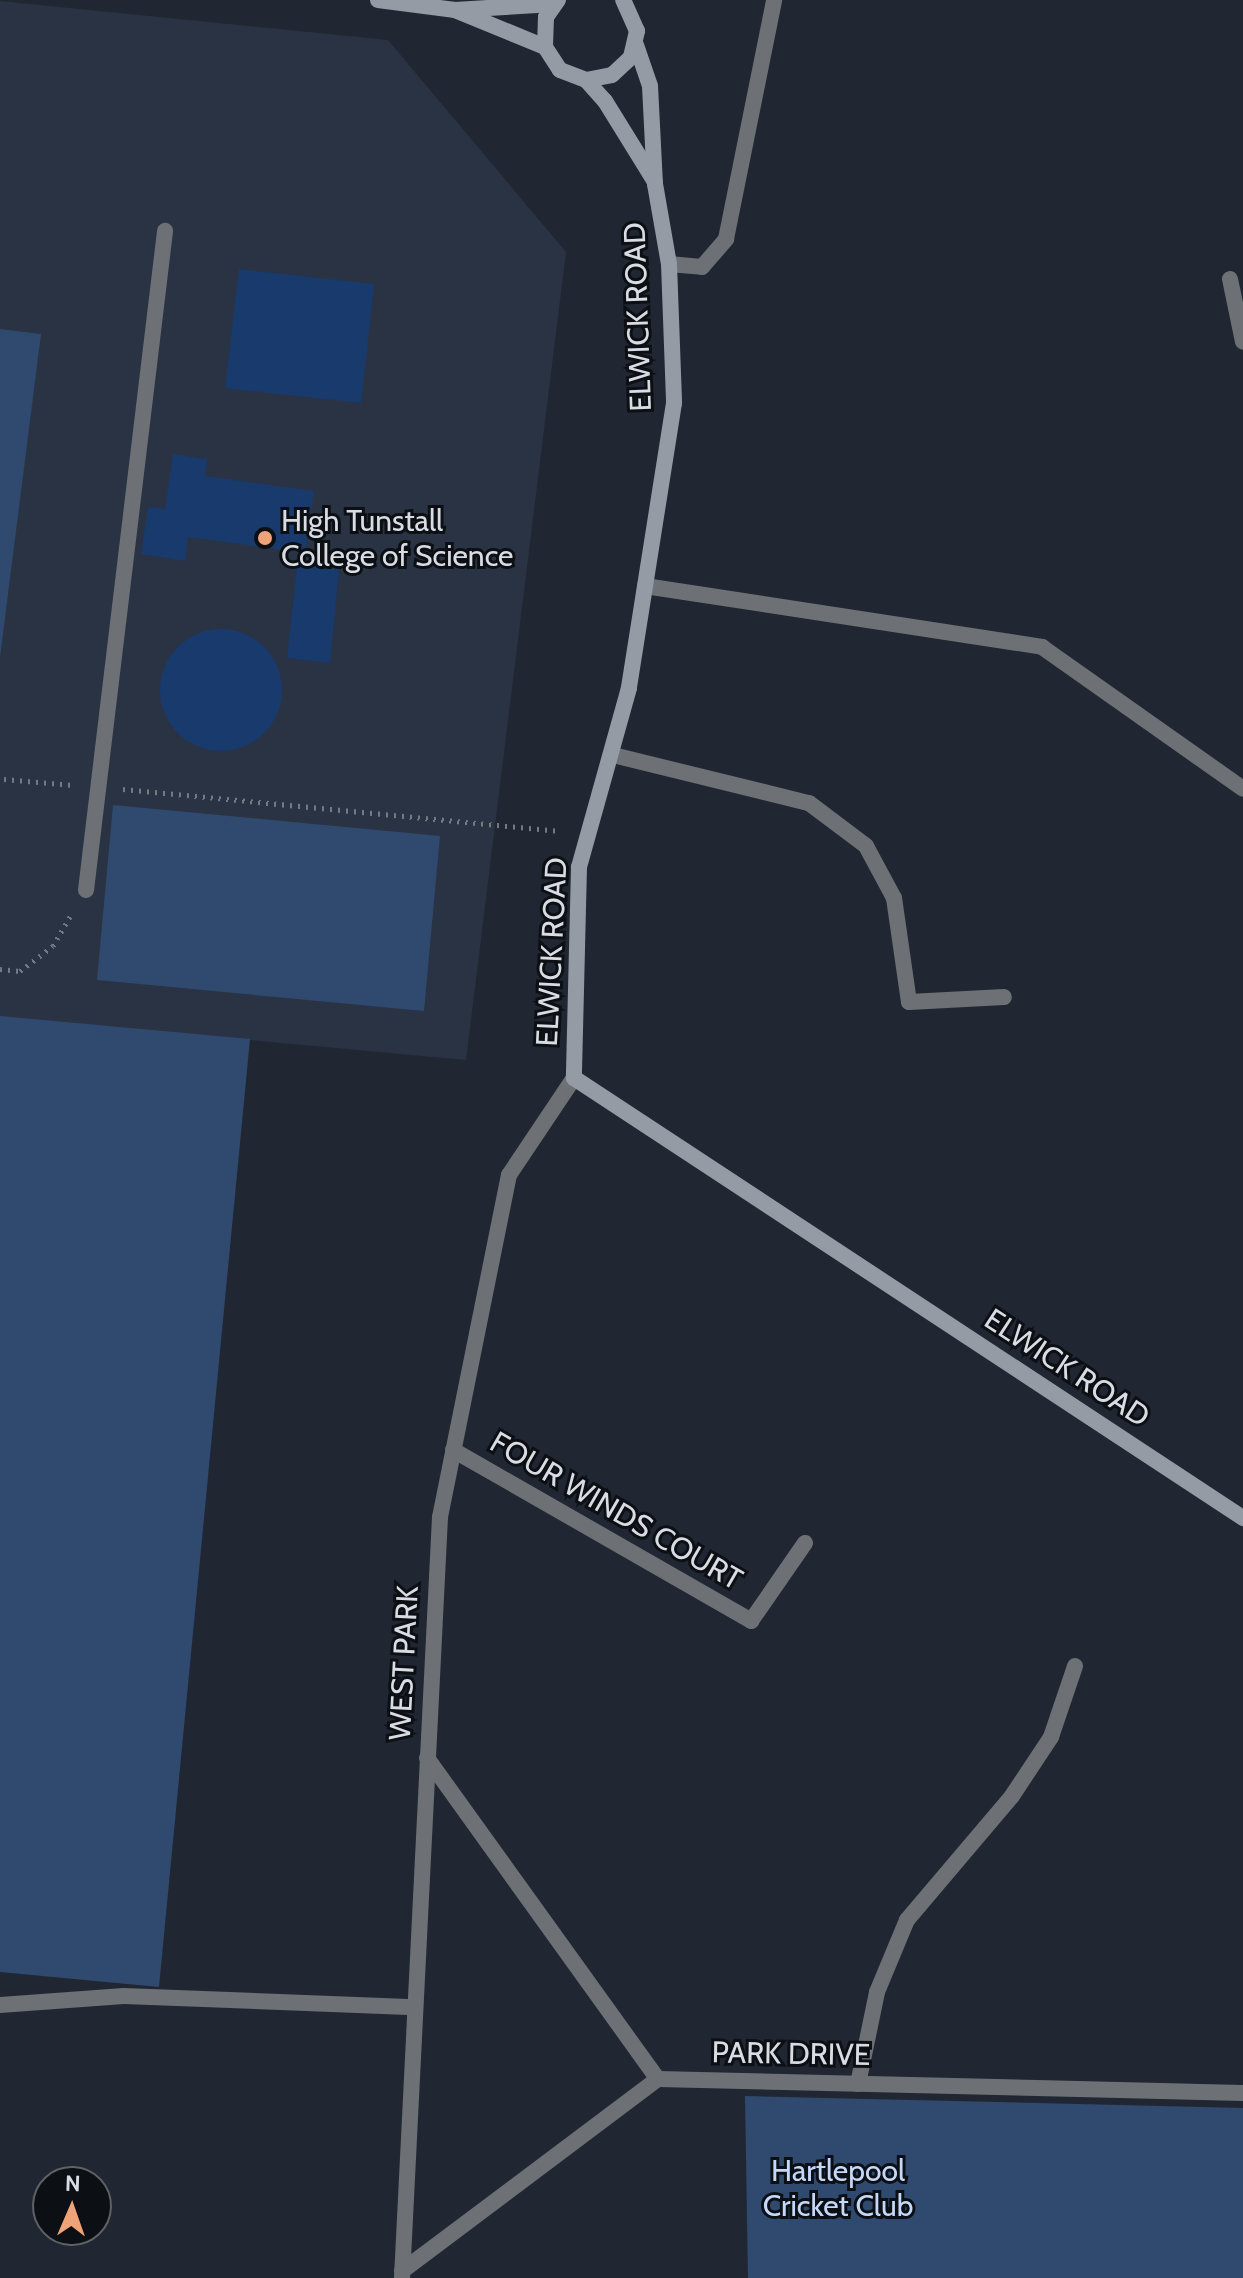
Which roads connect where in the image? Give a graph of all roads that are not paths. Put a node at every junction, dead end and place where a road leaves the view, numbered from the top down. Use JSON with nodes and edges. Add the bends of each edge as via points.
{"nodes":[{"id":1,"x":378,"y":0,"type":"edge"},
{"id":2,"x":623,"y":0,"type":"edge"},
{"id":3,"x":642,"y":0,"type":"edge"},
{"id":4,"x":774,"y":0,"type":"edge"},
{"id":5,"x":556,"y":2,"type":"edge"},
{"id":6,"x":455,"y":10,"type":"junction"},
{"id":7,"x":635,"y":17,"type":"junction"},
{"id":8,"x":636,"y":45,"type":"junction"},
{"id":9,"x":545,"y":47,"type":"junction"},
{"id":10,"x":586,"y":80,"type":"junction"},
{"id":11,"x":655,"y":184,"type":"junction"},
{"id":12,"x":165,"y":231,"type":"dead end"},
{"id":13,"x":669,"y":264,"type":"junction"},
{"id":14,"x":1230,"y":279,"type":"dead end"},
{"id":15,"x":1243,"y":342,"type":"edge"},
{"id":16,"x":645,"y":586,"type":"junction"},
{"id":17,"x":613,"y":755,"type":"junction"},
{"id":18,"x":1243,"y":789,"type":"edge"},
{"id":19,"x":86,"y":890,"type":"road end"},
{"id":20,"x":1004,"y":997,"type":"dead end"},
{"id":21,"x":574,"y":1078,"type":"junction"},
{"id":22,"x":453,"y":1450,"type":"junction"},
{"id":23,"x":1243,"y":1518,"type":"edge"},
{"id":24,"x":805,"y":1543,"type":"dead end"},
{"id":25,"x":1075,"y":1666,"type":"dead end"},
{"id":26,"x":427,"y":1758,"type":"junction"},
{"id":27,"x":0,"y":2005,"type":"edge"},
{"id":28,"x":415,"y":2007,"type":"junction"},
{"id":29,"x":658,"y":2079,"type":"junction"},
{"id":30,"x":858,"y":2084,"type":"junction"},
{"id":31,"x":1243,"y":2093,"type":"edge"},
{"id":32,"x":402,"y":2275,"type":"edge"}],
"edges":[{"from":1,"to":6,"type":"street","name":"ELWICK ROAD"},
{"from":2,"to":7,"type":"street"},
{"from":3,"to":7,"type":"street"},
{"from":4,"to":13,"type":"street","via":[[726,239],[702,267]]},
{"from":5,"to":6,"type":"street","name":"ELWICK ROAD"},
{"from":5,"to":9,"type":"street","name":"ELWICK ROAD","via":[[543,32]]},
{"from":6,"to":9,"type":"street","name":"ELWICK ROAD"},
{"from":7,"to":8,"type":"street","name":"ELWICK ROAD"},
{"from":8,"to":10,"type":"street","via":[[612,75]]},
{"from":8,"to":11,"type":"street","name":"ELWICK ROAD","via":[[650,86]]},
{"from":9,"to":10,"type":"street","name":"ELWICK ROAD","via":[[560,70]]},
{"from":10,"to":11,"type":"street","name":"ELWICK ROAD","via":[[605,101]]},
{"from":11,"to":13,"type":"street","name":"ELWICK ROAD"},
{"from":12,"to":19,"type":"street"},
{"from":13,"to":16,"type":"street","name":"ELWICK ROAD","via":[[674,403]]},
{"from":14,"to":15,"type":"street"},
{"from":16,"to":17,"type":"street","name":"ELWICK ROAD"},
{"from":16,"to":18,"type":"street","via":[[1042,647]]},
{"from":17,"to":20,"type":"street","via":[[809,803],[866,846],[894,898],[909,1002]]},
{"from":17,"to":21,"type":"street","name":"ELWICK ROAD","via":[[579,867]]},
{"from":21,"to":22,"type":"street","name":"WEST PARK","via":[[509,1175]]},
{"from":21,"to":23,"type":"street","name":"ELWICK ROAD"},
{"from":22,"to":24,"type":"street","name":"FOUR WINDS COURT","via":[[751,1621]]},
{"from":22,"to":26,"type":"street","name":"WEST PARK","via":[[440,1517]]},
{"from":25,"to":30,"type":"street","via":[[1051,1737],[1012,1796],[907,1920],[877,1992]]},
{"from":26,"to":28,"type":"street","name":"WEST PARK"},
{"from":26,"to":29,"type":"street"},
{"from":27,"to":28,"type":"street","via":[[124,1996]]},
{"from":28,"to":32,"type":"street","name":"WEST PARK"},
{"from":29,"to":30,"type":"street","name":"PARK DRIVE"},
{"from":29,"to":32,"type":"street"},
{"from":30,"to":31,"type":"street","name":"PARK DRIVE"}]}
